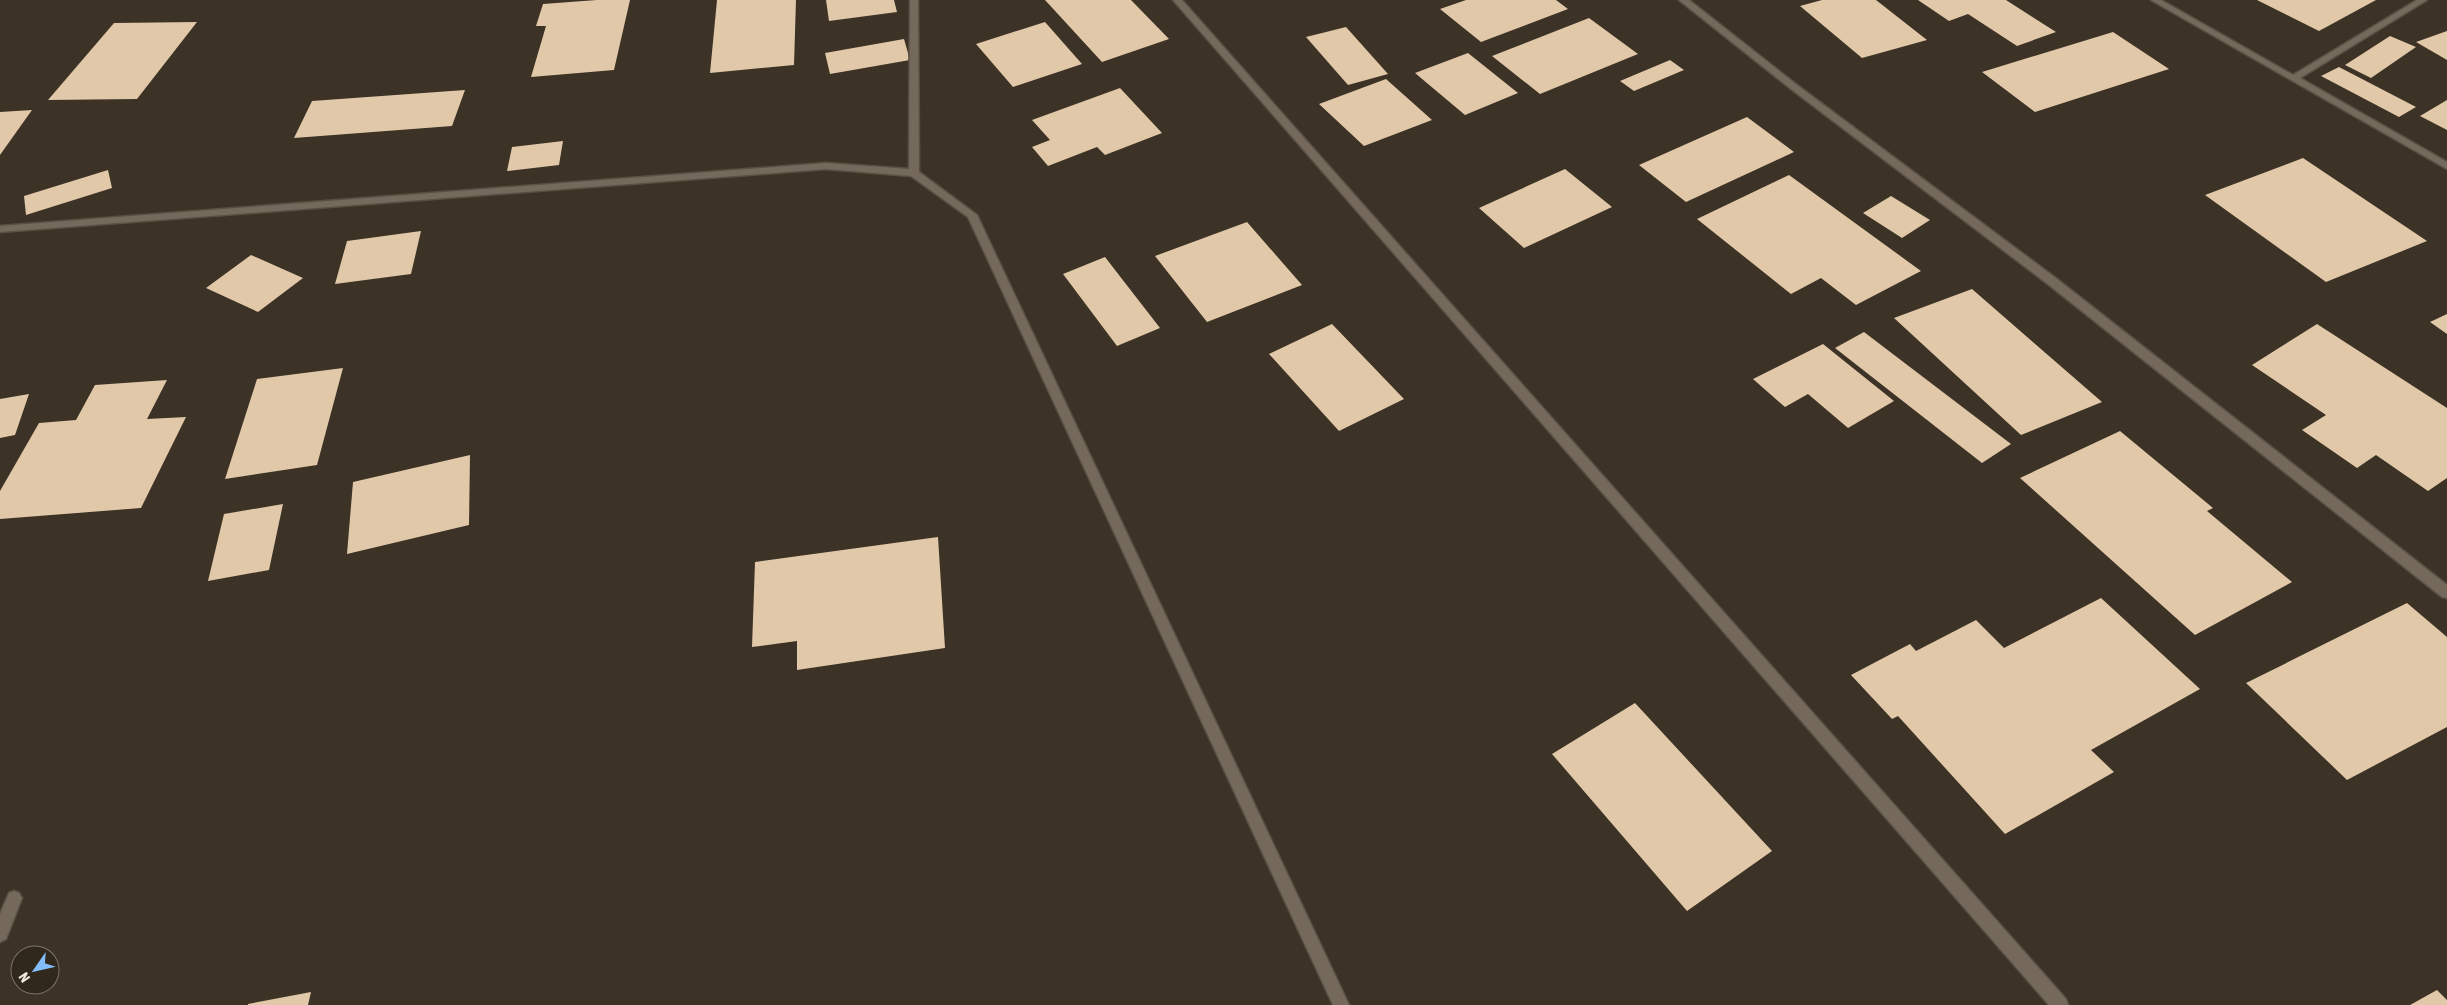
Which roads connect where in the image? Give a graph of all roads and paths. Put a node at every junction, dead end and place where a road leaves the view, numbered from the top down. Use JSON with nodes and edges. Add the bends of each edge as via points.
{"nodes":[{"id":1,"x":914,"y":0,"type":"edge"},
{"id":2,"x":1177,"y":0,"type":"edge"},
{"id":3,"x":1683,"y":0,"type":"edge"},
{"id":4,"x":2155,"y":0,"type":"edge"},
{"id":5,"x":2423,"y":0,"type":"edge"},
{"id":6,"x":2294,"y":78,"type":"junction"},
{"id":7,"x":2447,"y":166,"type":"edge"},
{"id":8,"x":914,"y":173,"type":"junction"},
{"id":9,"x":0,"y":229,"type":"edge"},
{"id":10,"x":2447,"y":593,"type":"edge"},
{"id":11,"x":14,"y":898,"type":"dead end"},
{"id":12,"x":0,"y":934,"type":"edge"},
{"id":13,"x":1341,"y":1005,"type":"edge"},
{"id":14,"x":2060,"y":1005,"type":"edge"}],
"edges":[{"from":1,"to":8,"type":"street"},
{"from":2,"to":14,"type":"street"},
{"from":3,"to":10,"type":"street","via":[[1794,88],[2061,288]]},
{"from":4,"to":6,"type":"street"},
{"from":5,"to":6,"type":"street"},
{"from":6,"to":7,"type":"street"},
{"from":8,"to":9,"type":"street","via":[[826,166]]},
{"from":8,"to":13,"type":"street","via":[[972,215]]},
{"from":11,"to":12,"type":"street"}]}
